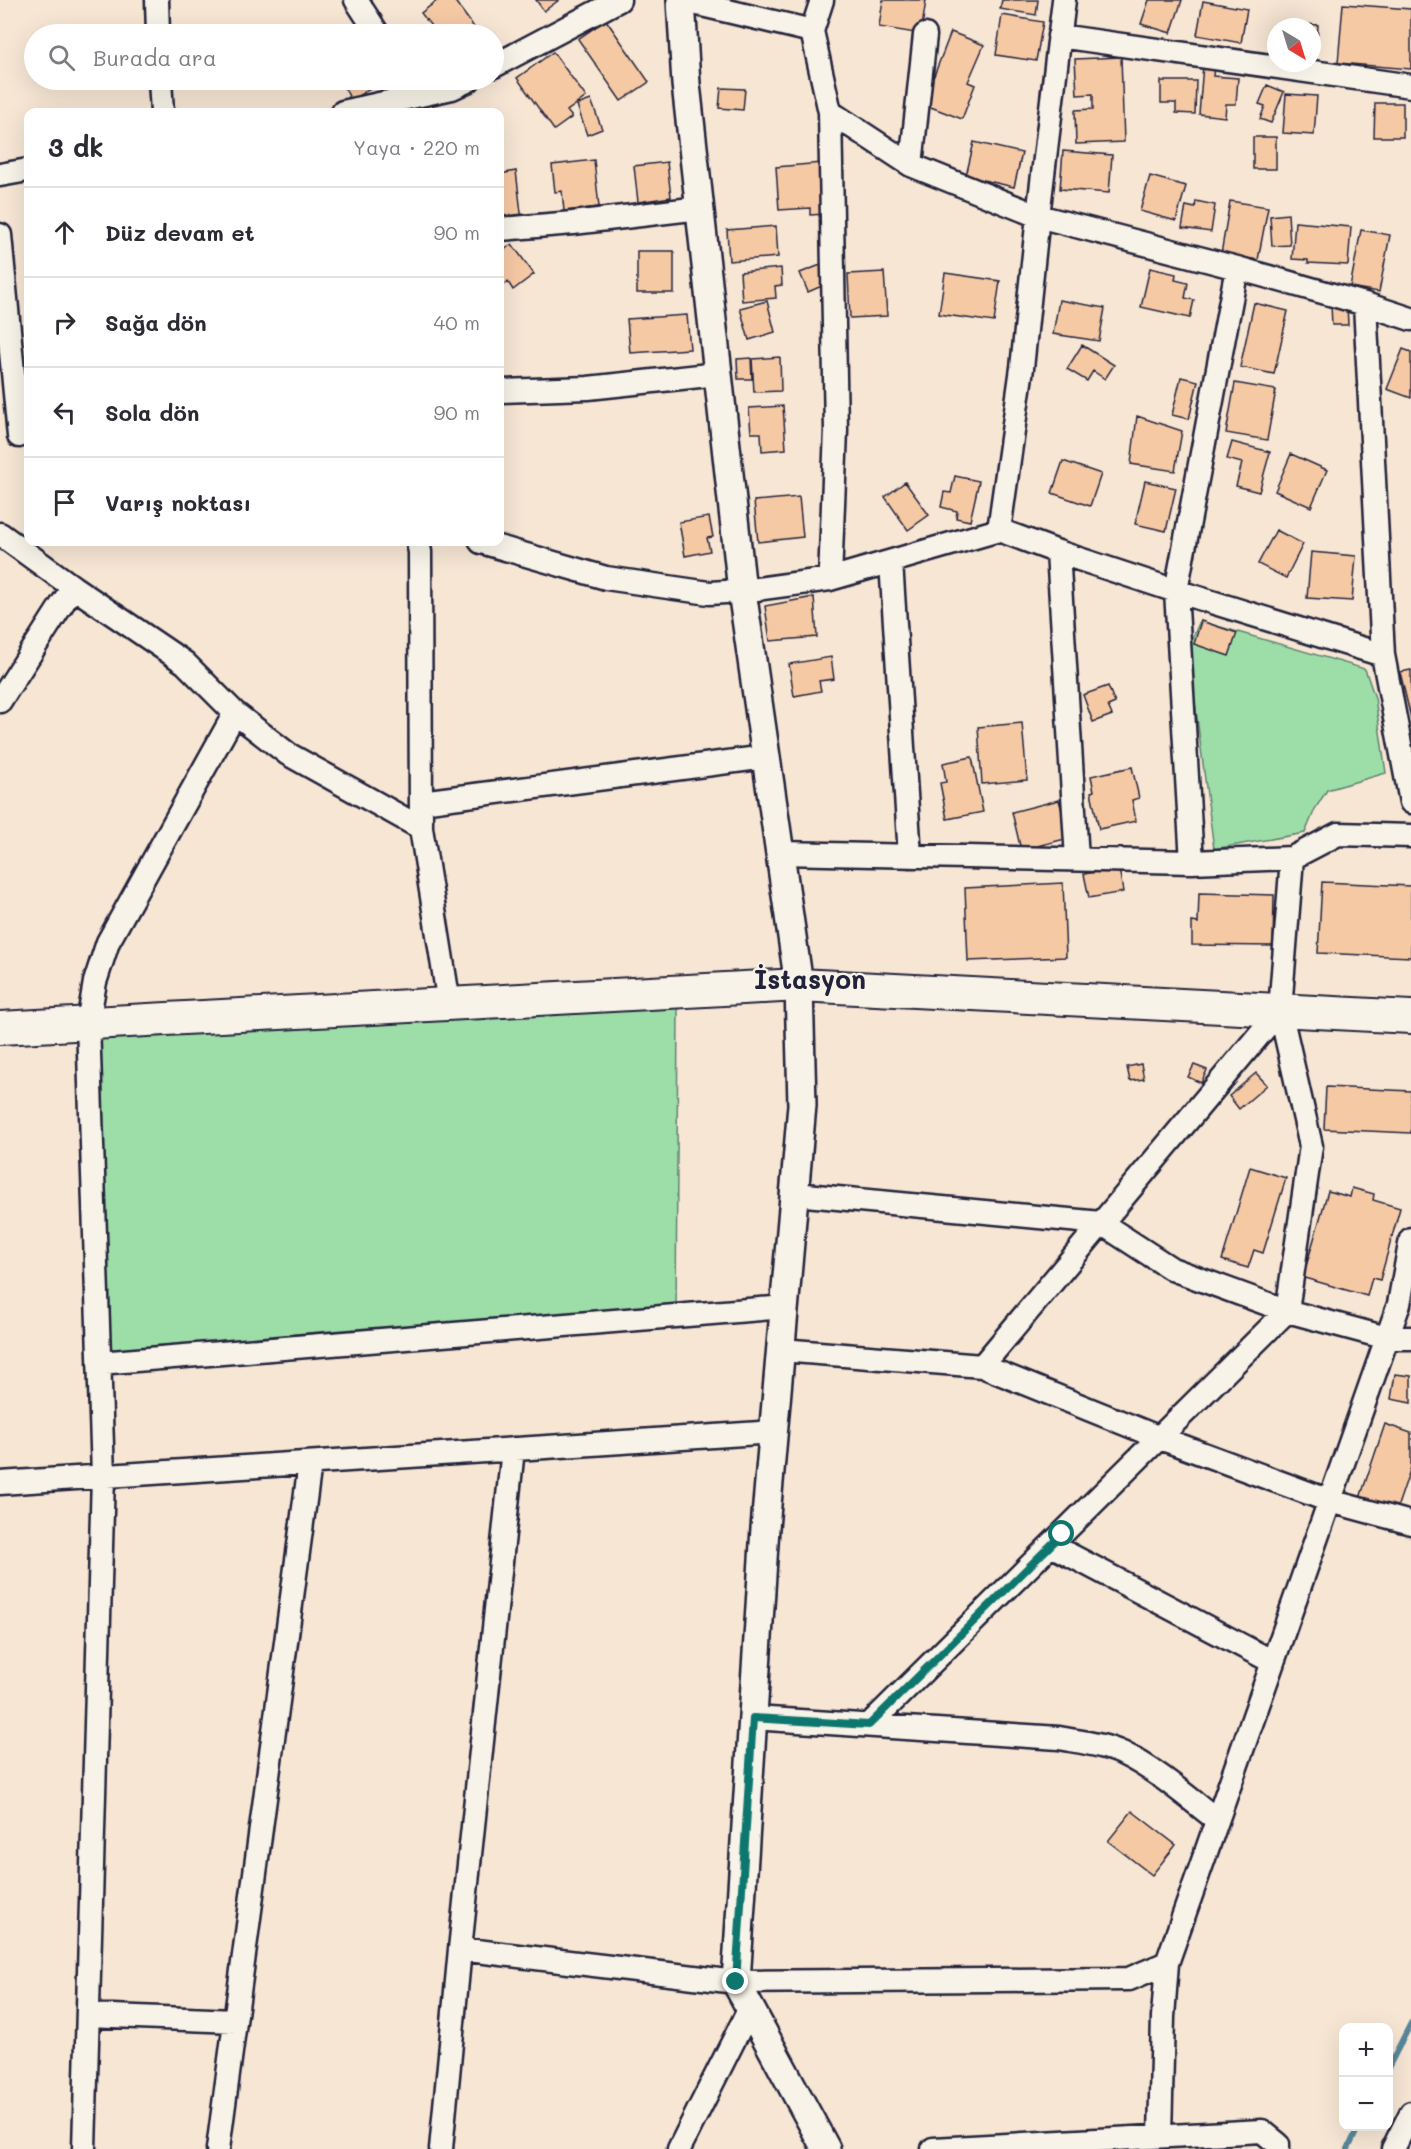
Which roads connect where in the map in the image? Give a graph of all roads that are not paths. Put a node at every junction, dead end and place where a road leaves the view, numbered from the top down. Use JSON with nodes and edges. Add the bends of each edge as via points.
{"nodes":[{"id":1,"x":157,"y":0,"type":"edge"},
{"id":2,"x":356,"y":0,"type":"edge"},
{"id":3,"x":619,"y":0,"type":"edge"},
{"id":4,"x":681,"y":0,"type":"edge"},
{"id":5,"x":822,"y":0,"type":"edge"},
{"id":6,"x":1064,"y":0,"type":"edge"},
{"id":7,"x":158,"y":24,"type":"edge"},
{"id":8,"x":372,"y":24,"type":"edge"},
{"id":9,"x":813,"y":31,"type":"junction"},
{"id":10,"x":925,"y":35,"type":"dead end"},
{"id":11,"x":1059,"y":36,"type":"junction"},
{"id":12,"x":504,"y":61,"type":"edge"},
{"id":13,"x":1411,"y":86,"type":"edge"},
{"id":14,"x":161,"y":90,"type":"edge"},
{"id":15,"x":405,"y":90,"type":"edge"},
{"id":16,"x":162,"y":108,"type":"edge"},
{"id":17,"x":354,"y":108,"type":"edge"},
{"id":18,"x":830,"y":112,"type":"junction"},
{"id":19,"x":911,"y":165,"type":"junction"},
{"id":20,"x":24,"y":171,"type":"edge"},
{"id":21,"x":0,"y":175,"type":"edge"},
{"id":22,"x":700,"y":208,"type":"junction"},
{"id":23,"x":1038,"y":216,"type":"junction"},
{"id":24,"x":504,"y":229,"type":"edge"},
{"id":25,"x":0,"y":235,"type":"edge"},
{"id":26,"x":1237,"y":267,"type":"junction"},
{"id":27,"x":1365,"y":304,"type":"junction"},
{"id":28,"x":1411,"y":319,"type":"edge"},
{"id":29,"x":718,"y":374,"type":"junction"},
{"id":30,"x":504,"y":391,"type":"edge"},
{"id":31,"x":16,"y":437,"type":"edge"},
{"id":32,"x":999,"y":530,"type":"junction"},
{"id":33,"x":0,"y":534,"type":"edge"},
{"id":34,"x":419,"y":546,"type":"edge"},
{"id":35,"x":495,"y":546,"type":"edge"},
{"id":36,"x":1058,"y":552,"type":"junction"},
{"id":37,"x":891,"y":562,"type":"junction"},
{"id":38,"x":830,"y":579,"type":"junction"},
{"id":39,"x":73,"y":587,"type":"junction"},
{"id":40,"x":742,"y":591,"type":"junction"},
{"id":41,"x":1176,"y":591,"type":"junction"},
{"id":42,"x":1383,"y":655,"type":"junction"},
{"id":43,"x":0,"y":701,"type":"edge"},
{"id":44,"x":235,"y":713,"type":"junction"},
{"id":45,"x":766,"y":757,"type":"junction"},
{"id":46,"x":421,"y":801,"type":"junction"},
{"id":47,"x":1411,"y":802,"type":"edge"},
{"id":48,"x":422,"y":828,"type":"junction"},
{"id":49,"x":1411,"y":836,"type":"edge"},
{"id":50,"x":780,"y":853,"type":"junction"},
{"id":51,"x":910,"y":856,"type":"junction"},
{"id":52,"x":1292,"y":858,"type":"junction"},
{"id":53,"x":1077,"y":859,"type":"junction"},
{"id":54,"x":1192,"y":862,"type":"junction"},
{"id":55,"x":799,"y":985,"type":"junction"},
{"id":56,"x":449,"y":1004,"type":"junction"},
{"id":57,"x":1280,"y":1010,"type":"junction"},
{"id":58,"x":1411,"y":1017,"type":"edge"},
{"id":59,"x":88,"y":1023,"type":"junction"},
{"id":60,"x":0,"y":1028,"type":"edge"},
{"id":61,"x":795,"y":1194,"type":"junction"},
{"id":62,"x":1101,"y":1223,"type":"junction"},
{"id":63,"x":1411,"y":1239,"type":"edge"},
{"id":64,"x":785,"y":1307,"type":"junction"},
{"id":65,"x":1287,"y":1311,"type":"junction"},
{"id":66,"x":1387,"y":1338,"type":"junction"},
{"id":67,"x":1411,"y":1338,"type":"edge"},
{"id":68,"x":781,"y":1350,"type":"junction"},
{"id":69,"x":99,"y":1363,"type":"junction"},
{"id":70,"x":982,"y":1366,"type":"junction"},
{"id":71,"x":774,"y":1432,"type":"junction"},
{"id":72,"x":1160,"y":1438,"type":"junction"},
{"id":73,"x":513,"y":1449,"type":"junction"},
{"id":74,"x":310,"y":1463,"type":"junction"},
{"id":75,"x":103,"y":1476,"type":"junction"},
{"id":76,"x":0,"y":1483,"type":"edge"},
{"id":77,"x":1330,"y":1501,"type":"junction"},
{"id":78,"x":1411,"y":1523,"type":"edge"},
{"id":79,"x":1051,"y":1545,"type":"junction"},
{"id":80,"x":1273,"y":1662,"type":"junction"},
{"id":81,"x":753,"y":1718,"type":"junction"},
{"id":82,"x":869,"y":1725,"type":"junction"},
{"id":83,"x":1217,"y":1820,"type":"junction"},
{"id":84,"x":460,"y":1949,"type":"junction"},
{"id":85,"x":1167,"y":1963,"type":"junction"},
{"id":86,"x":736,"y":1982,"type":"junction"},
{"id":87,"x":750,"y":2008,"type":"junction"},
{"id":88,"x":88,"y":2015,"type":"junction"},
{"id":89,"x":235,"y":2021,"type":"junction"},
{"id":90,"x":1411,"y":2113,"type":"edge"},
{"id":91,"x":1160,"y":2136,"type":"junction"},
{"id":92,"x":84,"y":2149,"type":"edge"},
{"id":93,"x":218,"y":2149,"type":"edge"},
{"id":94,"x":441,"y":2149,"type":"edge"},
{"id":95,"x":679,"y":2149,"type":"edge"},
{"id":96,"x":826,"y":2149,"type":"edge"},
{"id":97,"x":933,"y":2149,"type":"edge"},
{"id":98,"x":1278,"y":2149,"type":"edge"},
{"id":99,"x":1393,"y":2149,"type":"edge"}],
"edges":[{"from":1,"to":7,"type":"street"},
{"from":2,"to":8,"type":"street"},
{"from":3,"to":12,"type":"street"},
{"from":4,"to":9,"type":"street"},
{"from":4,"to":22,"type":"street"},
{"from":5,"to":9,"type":"street"},
{"from":6,"to":11,"type":"street"},
{"from":9,"to":18,"type":"street"},
{"from":10,"to":19,"type":"street"},
{"from":11,"to":13,"type":"street"},
{"from":11,"to":23,"type":"street"},
{"from":14,"to":16,"type":"street"},
{"from":15,"to":17,"type":"street"},
{"from":18,"to":19,"type":"street"},
{"from":18,"to":38,"type":"street","via":[[836,430]]},
{"from":19,"to":23,"type":"street"},
{"from":20,"to":21,"type":"street"},
{"from":22,"to":24,"type":"street"},
{"from":22,"to":29,"type":"street"},
{"from":23,"to":26,"type":"street"},
{"from":23,"to":32,"type":"street"},
{"from":25,"to":31,"type":"street"},
{"from":26,"to":27,"type":"street"},
{"from":26,"to":41,"type":"street"},
{"from":27,"to":28,"type":"street"},
{"from":27,"to":42,"type":"street"},
{"from":29,"to":30,"type":"street","via":[[588,388]]},
{"from":29,"to":40,"type":"street"},
{"from":32,"to":36,"type":"street"},
{"from":32,"to":37,"type":"street"},
{"from":33,"to":39,"type":"street"},
{"from":34,"to":46,"type":"street"},
{"from":35,"to":40,"type":"street","via":[[606,578],[709,593]]},
{"from":36,"to":41,"type":"street"},
{"from":36,"to":53,"type":"street"},
{"from":37,"to":38,"type":"street"},
{"from":37,"to":51,"type":"street"},
{"from":38,"to":40,"type":"street"},
{"from":39,"to":43,"type":"street"},
{"from":39,"to":44,"type":"street","via":[[185,663]]},
{"from":40,"to":45,"type":"street"},
{"from":41,"to":42,"type":"street"},
{"from":41,"to":54,"type":"street"},
{"from":42,"to":47,"type":"street"},
{"from":44,"to":48,"type":"street","via":[[288,754]]},
{"from":44,"to":59,"type":"street","via":[[108,942],[94,982]]},
{"from":45,"to":46,"type":"street"},
{"from":45,"to":50,"type":"street"},
{"from":46,"to":48,"type":"street"},
{"from":48,"to":56,"type":"street"},
{"from":49,"to":52,"type":"street","via":[[1338,834]]},
{"from":50,"to":51,"type":"street"},
{"from":50,"to":55,"type":"street"},
{"from":51,"to":53,"type":"street"},
{"from":52,"to":54,"type":"street"},
{"from":52,"to":57,"type":"street"},
{"from":53,"to":54,"type":"street"},
{"from":55,"to":56,"type":"main road"},
{"from":55,"to":57,"type":"main road"},
{"from":55,"to":61,"type":"street","via":[[802,1105]]},
{"from":56,"to":59,"type":"main road"},
{"from":57,"to":58,"type":"main road"},
{"from":57,"to":62,"type":"street"},
{"from":57,"to":65,"type":"street","via":[[1311,1146]]},
{"from":59,"to":60,"type":"main road"},
{"from":59,"to":69,"type":"street"},
{"from":61,"to":62,"type":"street"},
{"from":61,"to":64,"type":"street"},
{"from":62,"to":65,"type":"street","via":[[1172,1269]]},
{"from":62,"to":70,"type":"street"},
{"from":63,"to":66,"type":"street","via":[[1399,1304]]},
{"from":64,"to":68,"type":"street"},
{"from":64,"to":69,"type":"street"},
{"from":65,"to":66,"type":"street"},
{"from":65,"to":72,"type":"street"},
{"from":66,"to":67,"type":"street"},
{"from":66,"to":77,"type":"street"},
{"from":68,"to":70,"type":"street"},
{"from":68,"to":71,"type":"street"},
{"from":69,"to":75,"type":"street"},
{"from":70,"to":72,"type":"street"},
{"from":71,"to":73,"type":"street"},
{"from":71,"to":81,"type":"street"},
{"from":72,"to":77,"type":"street"},
{"from":72,"to":79,"type":"street"},
{"from":73,"to":74,"type":"street"},
{"from":73,"to":84,"type":"street"},
{"from":74,"to":75,"type":"street"},
{"from":74,"to":89,"type":"street"},
{"from":75,"to":76,"type":"street"},
{"from":75,"to":88,"type":"street"},
{"from":77,"to":78,"type":"street"},
{"from":77,"to":80,"type":"street"},
{"from":79,"to":80,"type":"street"},
{"from":79,"to":82,"type":"street"},
{"from":80,"to":83,"type":"street"},
{"from":81,"to":82,"type":"street"},
{"from":81,"to":86,"type":"street"},
{"from":82,"to":83,"type":"street","via":[[1059,1738],[1094,1744],[1122,1753],[1149,1769]]},
{"from":83,"to":85,"type":"street"},
{"from":84,"to":86,"type":"street"},
{"from":84,"to":94,"type":"street"},
{"from":85,"to":86,"type":"street","via":[[1129,1979]]},
{"from":85,"to":91,"type":"street"},
{"from":86,"to":87,"type":"street"},
{"from":87,"to":95,"type":"street"},
{"from":87,"to":96,"type":"street"},
{"from":88,"to":89,"type":"street"},
{"from":88,"to":92,"type":"street"},
{"from":89,"to":93,"type":"street"},
{"from":90,"to":99,"type":"street"},
{"from":91,"to":97,"type":"street"},
{"from":91,"to":98,"type":"street","via":[[1262,2131],[1278,2144]]}]}
